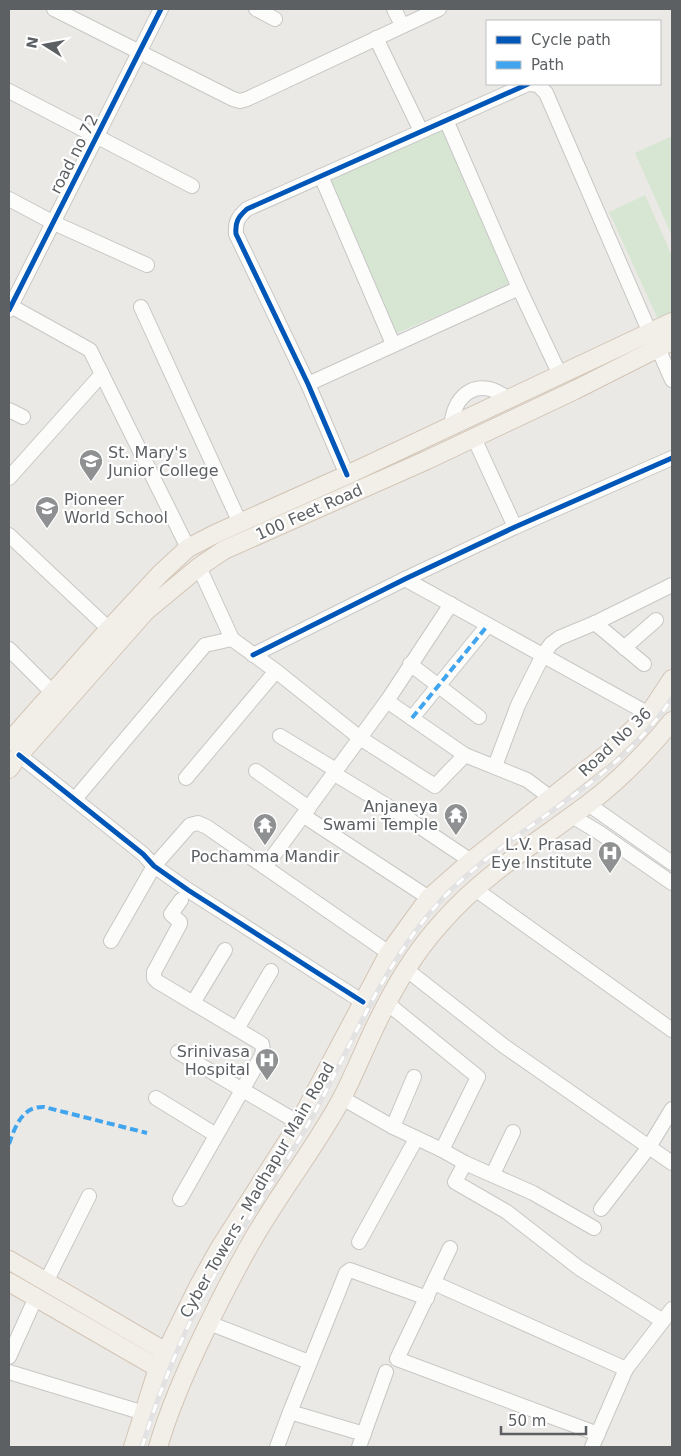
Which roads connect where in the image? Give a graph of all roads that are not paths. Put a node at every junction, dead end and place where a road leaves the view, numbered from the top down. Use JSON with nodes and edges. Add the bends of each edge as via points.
{"nodes":[{"id":1,"x":54,"y":9,"type":"edge"},
{"id":2,"x":161,"y":9,"type":"edge"},
{"id":3,"x":256,"y":9,"type":"edge"},
{"id":4,"x":394,"y":9,"type":"edge"},
{"id":5,"x":439,"y":9,"type":"edge"},
{"id":6,"x":274,"y":19,"type":"dead end"},
{"id":7,"x":402,"y":25,"type":"junction"},
{"id":8,"x":376,"y":38,"type":"junction"},
{"id":9,"x":139,"y":52,"type":"junction"},
{"id":10,"x":532,"y":85,"type":"edge"},
{"id":11,"x":535,"y":85,"type":"edge"},
{"id":12,"x":9,"y":91,"type":"edge"},
{"id":13,"x":446,"y":120,"type":"junction"},
{"id":14,"x":421,"y":131,"type":"junction"},
{"id":15,"x":98,"y":136,"type":"junction"},
{"id":16,"x":321,"y":176,"type":"junction"},
{"id":17,"x":192,"y":186,"type":"dead end"},
{"id":18,"x":9,"y":200,"type":"edge"},
{"id":19,"x":54,"y":223,"type":"junction"},
{"id":20,"x":147,"y":265,"type":"dead end"},
{"id":21,"x":519,"y":288,"type":"junction"},
{"id":22,"x":10,"y":307,"type":"edge"},
{"id":23,"x":141,"y":308,"type":"dead end"},
{"id":24,"x":672,"y":322,"type":"edge"},
{"id":25,"x":660,"y":341,"type":"edge"},
{"id":26,"x":393,"y":344,"type":"junction"},
{"id":27,"x":102,"y":374,"type":"junction"},
{"id":28,"x":560,"y":375,"type":"junction"},
{"id":29,"x":672,"y":380,"type":"edge"},
{"id":30,"x":308,"y":384,"type":"junction"},
{"id":31,"x":508,"y":399,"type":"junction"},
{"id":32,"x":9,"y":410,"type":"edge"},
{"id":33,"x":22,"y":417,"type":"dead end"},
{"id":34,"x":451,"y":426,"type":"junction"},
{"id":35,"x":474,"y":438,"type":"junction"},
{"id":36,"x":672,"y":458,"type":"edge"},
{"id":37,"x":348,"y":475,"type":"junction"},
{"id":38,"x":9,"y":478,"type":"edge"},
{"id":39,"x":318,"y":488,"type":"junction"},
{"id":40,"x":326,"y":504,"type":"junction"},
{"id":41,"x":240,"y":523,"type":"junction"},
{"id":42,"x":515,"y":527,"type":"junction"},
{"id":43,"x":9,"y":535,"type":"edge"},
{"id":44,"x":188,"y":548,"type":"junction"},
{"id":45,"x":199,"y":568,"type":"junction"},
{"id":46,"x":405,"y":579,"type":"junction"},
{"id":47,"x":672,"y":585,"type":"edge"},
{"id":48,"x":450,"y":604,"type":"junction"},
{"id":49,"x":656,"y":620,"type":"dead end"},
{"id":50,"x":595,"y":623,"type":"junction"},
{"id":51,"x":488,"y":625,"type":"junction"},
{"id":52,"x":109,"y":629,"type":"junction"},
{"id":53,"x":232,"y":639,"type":"junction"},
{"id":54,"x":9,"y":648,"type":"edge"},
{"id":55,"x":624,"y":648,"type":"junction"},
{"id":56,"x":253,"y":655,"type":"junction"},
{"id":57,"x":543,"y":655,"type":"junction"},
{"id":58,"x":410,"y":664,"type":"junction"},
{"id":59,"x":644,"y":664,"type":"dead end"},
{"id":60,"x":276,"y":671,"type":"junction"},
{"id":61,"x":672,"y":680,"type":"edge"},
{"id":62,"x":438,"y":686,"type":"junction"},
{"id":63,"x":52,"y":692,"type":"junction"},
{"id":64,"x":387,"y":701,"type":"junction"},
{"id":65,"x":649,"y":714,"type":"junction"},
{"id":66,"x":479,"y":717,"type":"dead end"},
{"id":67,"x":412,"y":718,"type":"junction"},
{"id":68,"x":672,"y":721,"type":"edge"},
{"id":69,"x":280,"y":736,"type":"dead end"},
{"id":70,"x":360,"y":738,"type":"junction"},
{"id":71,"x":12,"y":755,"type":"edge"},
{"id":72,"x":466,"y":755,"type":"junction"},
{"id":73,"x":495,"y":766,"type":"junction"},
{"id":74,"x":256,"y":771,"type":"dead end"},
{"id":75,"x":335,"y":771,"type":"junction"},
{"id":76,"x":186,"y":778,"type":"dead end"},
{"id":77,"x":551,"y":798,"type":"junction"},
{"id":78,"x":75,"y":799,"type":"junction"},
{"id":79,"x":588,"y":804,"type":"junction"},
{"id":80,"x":306,"y":812,"type":"junction"},
{"id":81,"x":572,"y":816,"type":"junction"},
{"id":82,"x":618,"y":827,"type":"junction"},
{"id":83,"x":610,"y":840,"type":"junction"},
{"id":84,"x":471,"y":860,"type":"junction"},
{"id":85,"x":672,"y":863,"type":"edge"},
{"id":86,"x":154,"y":866,"type":"junction"},
{"id":87,"x":265,"y":868,"type":"junction"},
{"id":88,"x":672,"y":883,"type":"edge"},
{"id":89,"x":476,"y":889,"type":"junction"},
{"id":90,"x":430,"y":898,"type":"junction"},
{"id":91,"x":181,"y":900,"type":"dead end"},
{"id":92,"x":111,"y":941,"type":"dead end"},
{"id":93,"x":225,"y":950,"type":"dead end"},
{"id":94,"x":389,"y":953,"type":"junction"},
{"id":95,"x":407,"y":970,"type":"junction"},
{"id":96,"x":272,"y":971,"type":"dead end"},
{"id":97,"x":363,"y":1002,"type":"junction"},
{"id":98,"x":194,"y":1003,"type":"junction"},
{"id":99,"x":387,"y":1004,"type":"junction"},
{"id":100,"x":237,"y":1029,"type":"junction"},
{"id":101,"x":672,"y":1030,"type":"edge"},
{"id":102,"x":178,"y":1052,"type":"dead end"},
{"id":103,"x":414,"y":1077,"type":"dead end"},
{"id":104,"x":242,"y":1090,"type":"junction"},
{"id":105,"x":156,"y":1098,"type":"dead end"},
{"id":106,"x":342,"y":1098,"type":"junction"},
{"id":107,"x":672,"y":1109,"type":"edge"},
{"id":108,"x":299,"y":1123,"type":"junction"},
{"id":109,"x":393,"y":1127,"type":"junction"},
{"id":110,"x":513,"y":1132,"type":"dead end"},
{"id":111,"x":216,"y":1135,"type":"junction"},
{"id":112,"x":416,"y":1138,"type":"junction"},
{"id":113,"x":649,"y":1147,"type":"junction"},
{"id":114,"x":442,"y":1150,"type":"junction"},
{"id":115,"x":465,"y":1163,"type":"junction"},
{"id":116,"x":672,"y":1163,"type":"edge"},
{"id":117,"x":493,"y":1174,"type":"junction"},
{"id":118,"x":89,"y":1196,"type":"dead end"},
{"id":119,"x":180,"y":1199,"type":"dead end"},
{"id":120,"x":601,"y":1209,"type":"dead end"},
{"id":121,"x":594,"y":1228,"type":"dead end"},
{"id":122,"x":359,"y":1242,"type":"dead end"},
{"id":123,"x":450,"y":1248,"type":"dead end"},
{"id":124,"x":9,"y":1260,"type":"edge"},
{"id":125,"x":9,"y":1282,"type":"edge"},
{"id":126,"x":46,"y":1282,"type":"junction"},
{"id":127,"x":434,"y":1283,"type":"junction"},
{"id":128,"x":36,"y":1297,"type":"junction"},
{"id":129,"x":427,"y":1298,"type":"junction"},
{"id":130,"x":672,"y":1309,"type":"edge"},
{"id":131,"x":663,"y":1321,"type":"junction"},
{"id":132,"x":209,"y":1323,"type":"junction"},
{"id":133,"x":9,"y":1357,"type":"edge"},
{"id":134,"x":162,"y":1360,"type":"junction"},
{"id":135,"x":309,"y":1362,"type":"junction"},
{"id":136,"x":626,"y":1369,"type":"junction"},
{"id":137,"x":9,"y":1372,"type":"edge"},
{"id":138,"x":386,"y":1372,"type":"dead end"},
{"id":139,"x":290,"y":1412,"type":"junction"},
{"id":140,"x":144,"y":1413,"type":"junction"},
{"id":141,"x":364,"y":1434,"type":"junction"},
{"id":142,"x":595,"y":1441,"type":"edge"},
{"id":143,"x":133,"y":1447,"type":"edge"},
{"id":144,"x":159,"y":1447,"type":"edge"},
{"id":145,"x":277,"y":1447,"type":"edge"},
{"id":146,"x":359,"y":1447,"type":"edge"}],
"edges":[{"from":1,"to":9,"type":"street"},
{"from":2,"to":9,"type":"street","name":"road no 72"},
{"from":3,"to":6,"type":"street"},
{"from":4,"to":7,"type":"street"},
{"from":5,"to":7,"type":"street"},
{"from":7,"to":8,"type":"street"},
{"from":8,"to":9,"type":"street","via":[[240,100],[232,99]]},
{"from":8,"to":14,"type":"street"},
{"from":9,"to":15,"type":"street","name":"road no 72"},
{"from":10,"to":13,"type":"street"},
{"from":11,"to":25,"type":"street","via":[[546,93]]},
{"from":12,"to":15,"type":"street"},
{"from":13,"to":14,"type":"street"},
{"from":13,"to":21,"type":"street"},
{"from":14,"to":16,"type":"street"},
{"from":15,"to":17,"type":"street"},
{"from":15,"to":19,"type":"street","name":"road no 72"},
{"from":16,"to":26,"type":"street"},
{"from":16,"to":30,"type":"street","via":[[247,209],[235,224],[236,234]]},
{"from":18,"to":19,"type":"street"},
{"from":19,"to":20,"type":"street"},
{"from":19,"to":22,"type":"street","name":"road no 72"},
{"from":21,"to":26,"type":"street"},
{"from":21,"to":28,"type":"street"},
{"from":22,"to":27,"type":"street","via":[[86,346]]},
{"from":23,"to":41,"type":"street"},
{"from":24,"to":25,"type":"main road","name":"100 Feet Road"},
{"from":25,"to":28,"type":"main road","name":"100 Feet Road"},
{"from":25,"to":29,"type":"street"},
{"from":25,"to":35,"type":"main road","name":"100 Feet Road","via":[[575,390]]},
{"from":26,"to":30,"type":"street"},
{"from":27,"to":38,"type":"street"},
{"from":27,"to":44,"type":"street"},
{"from":28,"to":31,"type":"main road","name":"100 Feet Road"},
{"from":30,"to":37,"type":"street"},
{"from":31,"to":34,"type":"main road","name":"100 Feet Road"},
{"from":31,"to":34,"type":"street","via":[[500,392],[485,387],[469,391],[458,401],[452,413]]},
{"from":32,"to":33,"type":"street"},
{"from":34,"to":37,"type":"main road","name":"100 Feet Road"},
{"from":35,"to":40,"type":"main road","name":"100 Feet Road"},
{"from":35,"to":42,"type":"street"},
{"from":36,"to":42,"type":"street"},
{"from":37,"to":39,"type":"main road","name":"100 Feet Road"},
{"from":39,"to":40,"type":"main road"},
{"from":39,"to":41,"type":"main road","name":"100 Feet Road"},
{"from":40,"to":45,"type":"main road","name":"100 Feet Road","via":[[224,550]]},
{"from":41,"to":44,"type":"main road","name":"100 Feet Road"},
{"from":42,"to":46,"type":"street"},
{"from":43,"to":52,"type":"street"},
{"from":44,"to":52,"type":"main road","name":"100 Feet Road"},
{"from":45,"to":53,"type":"street"},
{"from":45,"to":71,"type":"main road","name":"100 Feet Road","via":[[146,611]]},
{"from":46,"to":48,"type":"street"},
{"from":46,"to":56,"type":"street"},
{"from":47,"to":50,"type":"street"},
{"from":48,"to":51,"type":"street"},
{"from":48,"to":58,"type":"street"},
{"from":49,"to":55,"type":"street"},
{"from":50,"to":55,"type":"street"},
{"from":50,"to":57,"type":"street","via":[[559,638]]},
{"from":51,"to":57,"type":"street"},
{"from":51,"to":62,"type":"street"},
{"from":52,"to":63,"type":"main road","name":"100 Feet Road"},
{"from":53,"to":56,"type":"street"},
{"from":53,"to":78,"type":"street","via":[[205,646]]},
{"from":54,"to":63,"type":"street"},
{"from":55,"to":59,"type":"street"},
{"from":56,"to":60,"type":"street"},
{"from":57,"to":65,"type":"street"},
{"from":57,"to":73,"type":"street","via":[[518,705]]},
{"from":58,"to":62,"type":"street"},
{"from":58,"to":64,"type":"street"},
{"from":60,"to":70,"type":"street"},
{"from":60,"to":76,"type":"street"},
{"from":61,"to":65,"type":"main road","name":"Road No 36"},
{"from":62,"to":66,"type":"street"},
{"from":62,"to":67,"type":"street"},
{"from":63,"to":71,"type":"main road","name":"100 Feet Road"},
{"from":64,"to":67,"type":"street"},
{"from":64,"to":70,"type":"street"},
{"from":65,"to":77,"type":"main road","name":"Road No 36","via":[[608,753]]},
{"from":67,"to":72,"type":"street"},
{"from":68,"to":79,"type":"main road","name":"Road No 36","via":[[628,772]]},
{"from":69,"to":75,"type":"street"},
{"from":70,"to":72,"type":"street","via":[[434,786]]},
{"from":70,"to":75,"type":"street"},
{"from":71,"to":78,"type":"street"},
{"from":72,"to":73,"type":"street"},
{"from":73,"to":77,"type":"street","via":[[527,780]]},
{"from":74,"to":80,"type":"street"},
{"from":75,"to":80,"type":"street"},
{"from":75,"to":84,"type":"street"},
{"from":77,"to":84,"type":"main road","name":"Cyber Towers - Madhapur Main Road"},
{"from":78,"to":86,"type":"street"},
{"from":79,"to":81,"type":"main road","name":"Cyber Towers - Madhapur Main Road"},
{"from":79,"to":82,"type":"street"},
{"from":80,"to":87,"type":"street"},
{"from":80,"to":90,"type":"street"},
{"from":81,"to":83,"type":"street"},
{"from":81,"to":89,"type":"main road","name":"Cyber Towers - Madhapur Main Road"},
{"from":82,"to":83,"type":"street"},
{"from":82,"to":85,"type":"street"},
{"from":83,"to":88,"type":"street"},
{"from":84,"to":90,"type":"main road","name":"Cyber Towers - Madhapur Main Road"},
{"from":86,"to":87,"type":"street","via":[[195,823],[207,827]]},
{"from":86,"to":92,"type":"street"},
{"from":86,"to":97,"type":"street"},
{"from":87,"to":94,"type":"street"},
{"from":89,"to":95,"type":"main road","name":"Cyber Towers - Madhapur Main Road","via":[[444,920]]},
{"from":89,"to":101,"type":"street"},
{"from":90,"to":94,"type":"main road","name":"Cyber Towers - Madhapur Main Road"},
{"from":91,"to":98,"type":"street","via":[[171,914],[180,924],[154,972],[154,978]]},
{"from":93,"to":98,"type":"street"},
{"from":94,"to":97,"type":"main road","name":"Cyber Towers - Madhapur Main Road"},
{"from":95,"to":99,"type":"main road","name":"Cyber Towers - Madhapur Main Road"},
{"from":95,"to":113,"type":"street","via":[[504,1046]]},
{"from":96,"to":100,"type":"street"},
{"from":97,"to":108,"type":"main road","name":"Cyber Towers - Madhapur Main Road"},
{"from":98,"to":100,"type":"street"},
{"from":99,"to":106,"type":"main road","name":"Cyber Towers - Madhapur Main Road"},
{"from":99,"to":114,"type":"street","via":[[478,1077]]},
{"from":100,"to":104,"type":"street","via":[[262,1044],[263,1051]]},
{"from":102,"to":104,"type":"street"},
{"from":103,"to":109,"type":"street"},
{"from":104,"to":108,"type":"street"},
{"from":104,"to":111,"type":"street"},
{"from":105,"to":111,"type":"street"},
{"from":106,"to":109,"type":"street"},
{"from":106,"to":132,"type":"main road","name":"Cyber Towers - Madhapur Main Road","via":[[264,1221],[224,1289]]},
{"from":107,"to":113,"type":"street"},
{"from":108,"to":134,"type":"main road","name":"Cyber Towers - Madhapur Main Road","via":[[215,1256]]},
{"from":109,"to":112,"type":"street"},
{"from":110,"to":117,"type":"street"},
{"from":111,"to":119,"type":"street"},
{"from":112,"to":114,"type":"street"},
{"from":112,"to":122,"type":"street"},
{"from":113,"to":116,"type":"street"},
{"from":113,"to":120,"type":"street"},
{"from":114,"to":115,"type":"street"},
{"from":115,"to":117,"type":"street"},
{"from":115,"to":131,"type":"street","via":[[455,1182],[507,1212],[579,1268]]},
{"from":117,"to":121,"type":"street"},
{"from":118,"to":126,"type":"street"},
{"from":123,"to":127,"type":"street"},
{"from":124,"to":126,"type":"main road"},
{"from":125,"to":128,"type":"main road"},
{"from":126,"to":134,"type":"main road"},
{"from":127,"to":129,"type":"street"},
{"from":127,"to":136,"type":"street"},
{"from":128,"to":133,"type":"street"},
{"from":128,"to":134,"type":"main road"},
{"from":129,"to":135,"type":"street","via":[[350,1270]]},
{"from":129,"to":142,"type":"street","via":[[397,1359]]},
{"from":130,"to":131,"type":"street"},
{"from":131,"to":136,"type":"street"},
{"from":132,"to":135,"type":"street"},
{"from":132,"to":144,"type":"main road","name":"Cyber Towers - Madhapur Main Road","via":[[167,1415]]},
{"from":134,"to":140,"type":"main road","name":"Cyber Towers - Madhapur Main Road"},
{"from":135,"to":139,"type":"street"},
{"from":136,"to":142,"type":"street"},
{"from":137,"to":140,"type":"street"},
{"from":138,"to":141,"type":"street"},
{"from":139,"to":141,"type":"street"},
{"from":139,"to":145,"type":"street"},
{"from":140,"to":143,"type":"main road","name":"Cyber Towers - Madhapur Main Road"},
{"from":141,"to":146,"type":"street"}]}
